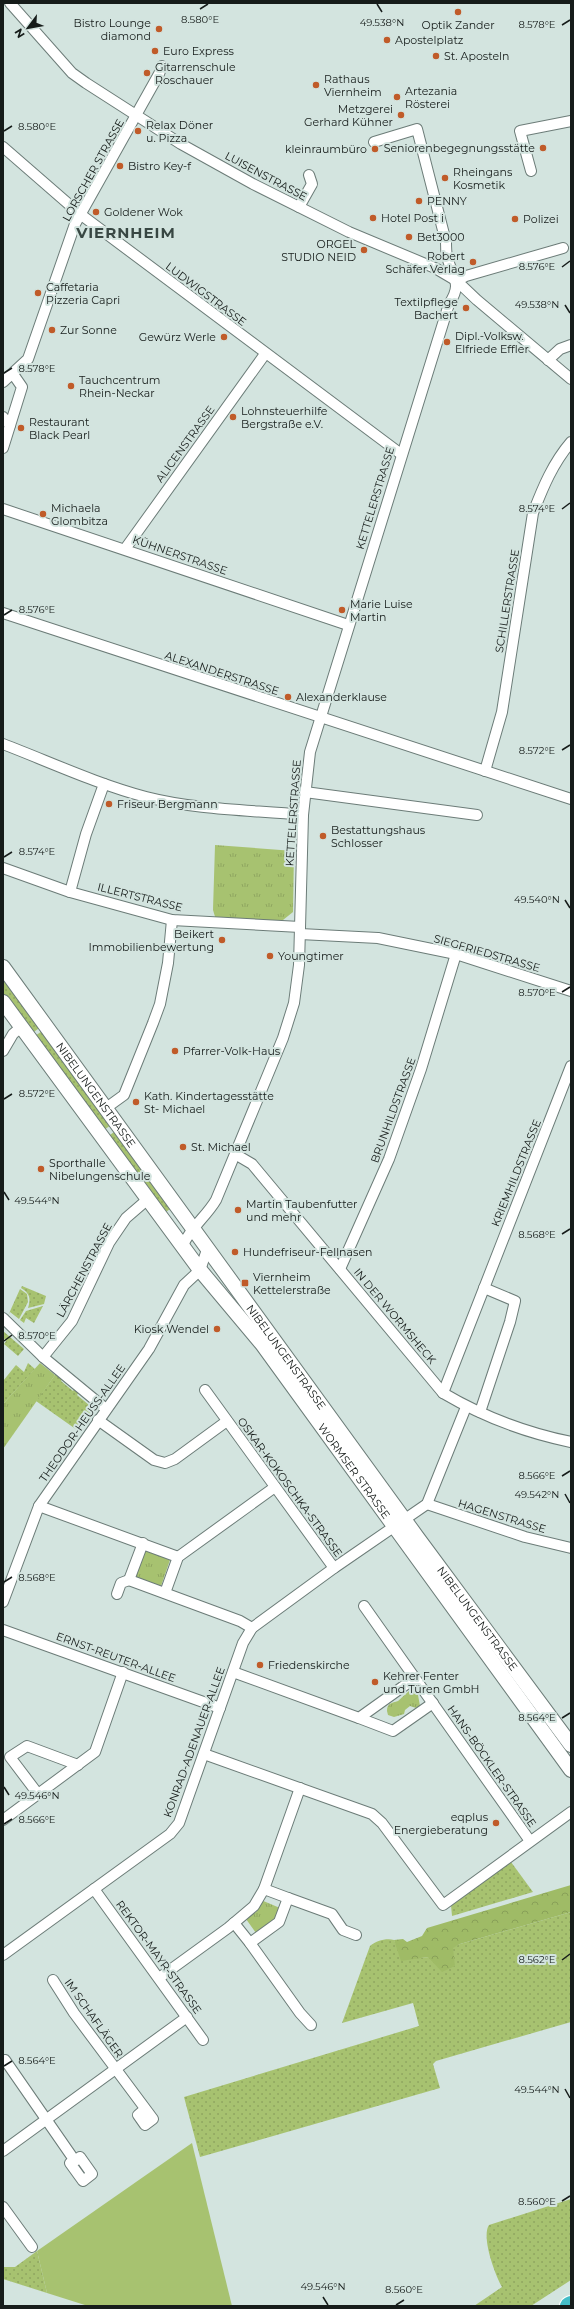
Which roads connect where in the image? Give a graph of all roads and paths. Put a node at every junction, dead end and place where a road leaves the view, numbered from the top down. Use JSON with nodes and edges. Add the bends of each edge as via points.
{"nodes":[{"id":1,"x":10,"y":3,"type":"edge"},
{"id":2,"x":162,"y":66,"type":"dead end"},
{"id":3,"x":136,"y":116,"type":"junction"},
{"id":4,"x":571,"y":121,"type":"edge"},
{"id":5,"x":374,"y":142,"type":"dead end"},
{"id":6,"x":3,"y":147,"type":"edge"},
{"id":7,"x":531,"y":171,"type":"dead end"},
{"id":8,"x":309,"y":175,"type":"dead end"},
{"id":9,"x":299,"y":207,"type":"junction"},
{"id":10,"x":80,"y":214,"type":"junction"},
{"id":11,"x":563,"y":248,"type":"dead end"},
{"id":12,"x":457,"y":281,"type":"junction"},
{"id":13,"x":571,"y":345,"type":"edge"},
{"id":14,"x":265,"y":354,"type":"junction"},
{"id":15,"x":548,"y":360,"type":"junction"},
{"id":16,"x":13,"y":374,"type":"junction"},
{"id":17,"x":571,"y":379,"type":"edge"},
{"id":18,"x":3,"y":382,"type":"edge"},
{"id":19,"x":6,"y":421,"type":"edge"},
{"id":20,"x":571,"y":442,"type":"edge"},
{"id":21,"x":3,"y":448,"type":"edge"},
{"id":22,"x":401,"y":454,"type":"junction"},
{"id":23,"x":3,"y":509,"type":"edge"},
{"id":24,"x":125,"y":549,"type":"junction"},
{"id":25,"x":3,"y":613,"type":"edge"},
{"id":26,"x":348,"y":625,"type":"junction"},
{"id":27,"x":319,"y":717,"type":"junction"},
{"id":28,"x":3,"y":744,"type":"edge"},
{"id":29,"x":485,"y":771,"type":"junction"},
{"id":30,"x":104,"y":784,"type":"junction"},
{"id":31,"x":305,"y":792,"type":"junction"},
{"id":32,"x":571,"y":799,"type":"edge"},
{"id":33,"x":303,"y":815,"type":"junction"},
{"id":34,"x":477,"y":815,"type":"dead end"},
{"id":35,"x":3,"y":868,"type":"edge"},
{"id":36,"x":70,"y":892,"type":"junction"},
{"id":37,"x":172,"y":920,"type":"junction"},
{"id":38,"x":300,"y":930,"type":"junction"},
{"id":39,"x":456,"y":954,"type":"junction"},
{"id":40,"x":3,"y":967,"type":"edge"},
{"id":41,"x":571,"y":991,"type":"edge"},
{"id":42,"x":3,"y":1002,"type":"edge"},
{"id":43,"x":21,"y":1027,"type":"junction"},
{"id":44,"x":3,"y":1051,"type":"edge"},
{"id":45,"x":571,"y":1066,"type":"edge"},
{"id":46,"x":106,"y":1108,"type":"junction"},
{"id":47,"x":235,"y":1154,"type":"junction"},
{"id":48,"x":148,"y":1199,"type":"junction"},
{"id":49,"x":193,"y":1227,"type":"junction"},
{"id":50,"x":171,"y":1229,"type":"junction"},
{"id":51,"x":183,"y":1246,"type":"junction"},
{"id":52,"x":208,"y":1247,"type":"junction"},
{"id":53,"x":340,"y":1269,"type":"junction"},
{"id":54,"x":200,"y":1270,"type":"junction"},
{"id":55,"x":224,"y":1270,"type":"junction"},
{"id":56,"x":484,"y":1288,"type":"junction"},
{"id":57,"x":3,"y":1318,"type":"edge"},
{"id":58,"x":43,"y":1357,"type":"junction"},
{"id":59,"x":205,"y":1390,"type":"dead end"},
{"id":60,"x":443,"y":1393,"type":"junction"},
{"id":61,"x":466,"y":1407,"type":"junction"},
{"id":62,"x":106,"y":1409,"type":"junction"},
{"id":63,"x":480,"y":1412,"type":"junction"},
{"id":64,"x":98,"y":1420,"type":"junction"},
{"id":65,"x":227,"y":1421,"type":"junction"},
{"id":66,"x":571,"y":1442,"type":"edge"},
{"id":67,"x":275,"y":1487,"type":"junction"},
{"id":68,"x":427,"y":1504,"type":"junction"},
{"id":69,"x":39,"y":1506,"type":"junction"},
{"id":70,"x":399,"y":1523,"type":"junction"},
{"id":71,"x":143,"y":1543,"type":"junction"},
{"id":72,"x":571,"y":1548,"type":"edge"},
{"id":73,"x":178,"y":1557,"type":"junction"},
{"id":74,"x":334,"y":1568,"type":"junction"},
{"id":75,"x":129,"y":1580,"type":"junction"},
{"id":76,"x":166,"y":1593,"type":"junction"},
{"id":77,"x":117,"y":1594,"type":"dead end"},
{"id":78,"x":3,"y":1602,"type":"edge"},
{"id":79,"x":364,"y":1606,"type":"dead end"},
{"id":80,"x":252,"y":1628,"type":"junction"},
{"id":81,"x":3,"y":1630,"type":"edge"},
{"id":82,"x":123,"y":1672,"type":"junction"},
{"id":83,"x":233,"y":1672,"type":"junction"},
{"id":84,"x":415,"y":1678,"type":"junction"},
{"id":85,"x":433,"y":1703,"type":"junction"},
{"id":86,"x":220,"y":1708,"type":"junction"},
{"id":87,"x":358,"y":1718,"type":"junction"},
{"id":88,"x":571,"y":1745,"type":"edge"},
{"id":89,"x":204,"y":1754,"type":"junction"},
{"id":90,"x":78,"y":1765,"type":"junction"},
{"id":91,"x":571,"y":1770,"type":"edge"},
{"id":92,"x":300,"y":1788,"type":"junction"},
{"id":93,"x":38,"y":1794,"type":"junction"},
{"id":94,"x":571,"y":1812,"type":"edge"},
{"id":95,"x":3,"y":1820,"type":"edge"},
{"id":96,"x":530,"y":1841,"type":"junction"},
{"id":97,"x":94,"y":1889,"type":"junction"},
{"id":98,"x":264,"y":1889,"type":"junction"},
{"id":99,"x":288,"y":1898,"type":"junction"},
{"id":100,"x":234,"y":1923,"type":"junction"},
{"id":101,"x":356,"y":1935,"type":"dead end"},
{"id":102,"x":250,"y":1943,"type":"junction"},
{"id":103,"x":3,"y":1955,"type":"edge"},
{"id":104,"x":159,"y":1978,"type":"junction"},
{"id":105,"x":54,"y":1980,"type":"dead end"},
{"id":106,"x":187,"y":2017,"type":"junction"},
{"id":107,"x":311,"y":2025,"type":"dead end"},
{"id":108,"x":204,"y":2040,"type":"dead end"},
{"id":109,"x":5,"y":2060,"type":"dead end"},
{"id":110,"x":116,"y":2068,"type":"junction"},
{"id":111,"x":145,"y":2109,"type":"dead end"},
{"id":112,"x":46,"y":2119,"type":"junction"},
{"id":113,"x":3,"y":2151,"type":"edge"},
{"id":114,"x":75,"y":2160,"type":"dead end"},
{"id":115,"x":3,"y":2206,"type":"edge"},
{"id":116,"x":32,"y":2247,"type":"dead end"}],
"edges":[{"from":1,"to":3,"type":"street","name":"LUISENSTRASSE","via":[[72,73]]},
{"from":2,"to":3,"type":"street","name":"LORSCHER STRASSE"},
{"from":3,"to":9,"type":"street","name":"LUISENSTRASSE","via":[[181,144]]},
{"from":3,"to":10,"type":"street","name":"LORSCHER STRASSE"},
{"from":4,"to":7,"type":"street","via":[[520,131]]},
{"from":5,"to":12,"type":"street","via":[[417,129],[446,242],[448,260]]},
{"from":6,"to":10,"type":"street","name":"LUDWIGSTRASSE"},
{"from":8,"to":9,"type":"street","via":[[312,184]]},
{"from":9,"to":12,"type":"street","name":"LUISENSTRASSE","via":[[349,232],[435,268]]},
{"from":10,"to":14,"type":"street","name":"LUDWIGSTRASSE"},
{"from":10,"to":16,"type":"street","name":"LORSCHER STRASSE","via":[[28,360]]},
{"from":11,"to":12,"type":"street","via":[[466,276]]},
{"from":12,"to":15,"type":"street"},
{"from":12,"to":22,"type":"street","name":"KETTELERSTRASSE","via":[[455,295],[449,304]]},
{"from":13,"to":15,"type":"street","via":[[560,349]]},
{"from":14,"to":22,"type":"street","name":"LUDWIGSTRASSE"},
{"from":14,"to":24,"type":"street","name":"ALICENSTRASSE"},
{"from":15,"to":17,"type":"street"},
{"from":16,"to":18,"type":"street","name":"LORSCHER STRASSE"},
{"from":16,"to":19,"type":"street","via":[[22,387]]},
{"from":19,"to":21,"type":"street"},
{"from":20,"to":29,"type":"street","name":"SCHILLERSTRASSE","via":[[560,454],[544,482],[533,513],[502,712]]},
{"from":22,"to":26,"type":"street","name":"KETTELERSTRASSE"},
{"from":23,"to":24,"type":"street","name":"KÜHNERSTRASSE"},
{"from":24,"to":26,"type":"street","name":"KÜHNERSTRASSE"},
{"from":25,"to":27,"type":"street","name":"ALEXANDERSTRASSE"},
{"from":26,"to":27,"type":"street","name":"KETTELERSTRASSE"},
{"from":27,"to":29,"type":"street","name":"ALEXANDERSTRASSE"},
{"from":27,"to":31,"type":"street","name":"KETTELERSTRASSE","via":[[310,752]]},
{"from":28,"to":30,"type":"street"},
{"from":29,"to":32,"type":"street","name":"ALEXANDERSTRASSE"},
{"from":30,"to":33,"type":"street","via":[[146,797],[190,805]]},
{"from":30,"to":36,"type":"street","via":[[86,834]]},
{"from":31,"to":33,"type":"street","name":"KETTELERSTRASSE"},
{"from":31,"to":34,"type":"street"},
{"from":33,"to":38,"type":"street","name":"KETTELERSTRASSE"},
{"from":35,"to":36,"type":"street","name":"ILLERTSTRASSE"},
{"from":36,"to":37,"type":"street","name":"ILLERTSTRASSE"},
{"from":37,"to":38,"type":"street","name":"ILLERTSTRASSE"},
{"from":37,"to":46,"type":"street","via":[[168,963],[160,1004],[124,1095]]},
{"from":38,"to":39,"type":"street","name":"SIEGFRIEDSTRASSE","via":[[378,938]]},
{"from":38,"to":47,"type":"street","name":"KETTELERSTRASSE","via":[[294,1003],[283,1038]]},
{"from":39,"to":41,"type":"street","name":"SIEGFRIEDSTRASSE"},
{"from":39,"to":53,"type":"street","name":"BRUNHILDSTRASSE","via":[[421,1069],[389,1159]]},
{"from":40,"to":46,"type":"street","name":"NIBELUNGENSTRASSE"},
{"from":42,"to":43,"type":"street","name":"WORMSER STRASSE"},
{"from":43,"to":44,"type":"street","via":[[13,1034]]},
{"from":43,"to":48,"type":"street","name":"WORMSER STRASSE"},
{"from":45,"to":56,"type":"street","name":"KRIEMHILDSTRASSE"},
{"from":46,"to":49,"type":"street","name":"NIBELUNGENSTRASSE"},
{"from":47,"to":49,"type":"street","name":"KETTELERSTRASSE","via":[[216,1200],[204,1218]]},
{"from":47,"to":53,"type":"street","name":"IN DER WORMSHECK","via":[[252,1164]]},
{"from":48,"to":50,"type":"street","name":"WORMSER STRASSE"},
{"from":48,"to":58,"type":"street","name":"LÄRCHENSTRASSE","via":[[126,1218],[110,1243],[72,1321]]},
{"from":49,"to":50,"type":"street"},
{"from":49,"to":51,"type":"street","name":"KETTELERSTRASSE"},
{"from":49,"to":52,"type":"street","name":"NIBELUNGENSTRASSE"},
{"from":50,"to":51,"type":"street","name":"WORMSER STRASSE"},
{"from":51,"to":54,"type":"street","name":"WORMSER STRASSE"},
{"from":52,"to":54,"type":"street"},
{"from":52,"to":55,"type":"street","name":"NIBELUNGENSTRASSE"},
{"from":53,"to":60,"type":"street","name":"IN DER WORMSHECK"},
{"from":54,"to":55,"type":"street"},
{"from":54,"to":62,"type":"street","name":"THEODOR-HEUSS-ALLEE","via":[[184,1285],[149,1349]]},
{"from":54,"to":70,"type":"street","name":"WORMSER STRASSE","via":[[262,1344]]},
{"from":55,"to":70,"type":"street","name":"NIBELUNGENSTRASSE"},
{"from":56,"to":60,"type":"street","name":"KRIEMHILDSTRASSE"},
{"from":56,"to":63,"type":"street","via":[[515,1301]]},
{"from":57,"to":58,"type":"street"},
{"from":58,"to":62,"type":"street"},
{"from":59,"to":65,"type":"street","name":"OSKAR-KOKOSCHKA-STRASSE"},
{"from":60,"to":61,"type":"street","name":"IN DER WORMSHECK"},
{"from":61,"to":63,"type":"street","name":"IN DER WORMSHECK"},
{"from":61,"to":68,"type":"street"},
{"from":62,"to":64,"type":"street","name":"THEODOR-HEUSS-ALLEE"},
{"from":63,"to":66,"type":"street","name":"IN DER WORMSHECK","via":[[548,1438]]},
{"from":64,"to":65,"type":"street","name":"OSKAR-KOKOSCHKA-STRASSE","via":[[154,1460],[165,1463],[175,1459]]},
{"from":64,"to":69,"type":"street","name":"THEODOR-HEUSS-ALLEE"},
{"from":65,"to":67,"type":"street","name":"OSKAR-KOKOSCHKA-STRASSE"},
{"from":67,"to":73,"type":"street"},
{"from":67,"to":74,"type":"street","name":"OSKAR-KOKOSCHKA-STRASSE"},
{"from":68,"to":70,"type":"street"},
{"from":68,"to":72,"type":"street","name":"HAGENSTRASSE","via":[[525,1537]]},
{"from":69,"to":71,"type":"street"},
{"from":69,"to":78,"type":"street","name":"THEODOR-HEUSS-ALLEE"},
{"from":70,"to":74,"type":"street","name":"KONRAD-ADENAUER-ALLEE"},
{"from":70,"to":88,"type":"street","name":"NIBELUNGENSTRASSE"},
{"from":70,"to":91,"type":"street","name":"WORMSER STRASSE"},
{"from":71,"to":73,"type":"street"},
{"from":71,"to":75,"type":"street"},
{"from":73,"to":76,"type":"street"},
{"from":74,"to":80,"type":"street","name":"KONRAD-ADENAUER-ALLEE"},
{"from":75,"to":76,"type":"street"},
{"from":75,"to":77,"type":"street","via":[[121,1583]]},
{"from":76,"to":80,"type":"street","via":[[240,1620]]},
{"from":79,"to":84,"type":"street","name":"HANS-BÖCKLER-STRASSE"},
{"from":80,"to":83,"type":"street","name":"KONRAD-ADENAUER-ALLEE","via":[[243,1643]]},
{"from":81,"to":82,"type":"street","name":"ERNST-REUTER-ALLEE"},
{"from":82,"to":86,"type":"street","name":"ERNST-REUTER-ALLEE"},
{"from":82,"to":90,"type":"street","via":[[95,1752]]},
{"from":83,"to":86,"type":"street","name":"KONRAD-ADENAUER-ALLEE"},
{"from":83,"to":87,"type":"street"},
{"from":84,"to":85,"type":"street","name":"HANS-BÖCKLER-STRASSE"},
{"from":84,"to":87,"type":"street"},
{"from":85,"to":87,"type":"street","via":[[394,1731]]},
{"from":85,"to":96,"type":"street","name":"HANS-BÖCKLER-STRASSE"},
{"from":86,"to":89,"type":"street","name":"KONRAD-ADENAUER-ALLEE"},
{"from":89,"to":92,"type":"street"},
{"from":89,"to":97,"type":"street","name":"KONRAD-ADENAUER-ALLEE","via":[[179,1823],[170,1834]]},
{"from":90,"to":93,"type":"street"},
{"from":90,"to":93,"type":"street","via":[[27,1746],[10,1757]]},
{"from":92,"to":96,"type":"street","via":[[372,1814],[382,1823],[443,1905]]},
{"from":92,"to":98,"type":"street"},
{"from":93,"to":95,"type":"street"},
{"from":94,"to":96,"type":"street"},
{"from":97,"to":103,"type":"street","name":"KONRAD-ADENAUER-ALLEE"},
{"from":97,"to":104,"type":"street","name":"REKTOR-MAYR-STRASSE"},
{"from":98,"to":99,"type":"street"},
{"from":98,"to":100,"type":"street","via":[[254,1906]]},
{"from":99,"to":101,"type":"street","via":[[332,1914],[342,1930]]},
{"from":99,"to":102,"type":"street","via":[[279,1922]]},
{"from":100,"to":102,"type":"street"},
{"from":100,"to":104,"type":"street"},
{"from":102,"to":107,"type":"street"},
{"from":104,"to":106,"type":"street","name":"REKTOR-MAYR-STRASSE"},
{"from":105,"to":110,"type":"street","name":"IM SCHAFLÄGER","via":[[74,2013]]},
{"from":106,"to":108,"type":"street","name":"REKTOR-MAYR-STRASSE"},
{"from":106,"to":110,"type":"street","name":"IM SCHAFLÄGER"},
{"from":109,"to":112,"type":"street"},
{"from":110,"to":111,"type":"street","name":"IM SCHAFLÄGER"},
{"from":110,"to":112,"type":"street","name":"IM SCHAFLÄGER"},
{"from":112,"to":113,"type":"street","name":"IM SCHAFLÄGER"},
{"from":112,"to":114,"type":"street"},
{"from":115,"to":116,"type":"street"}]}
